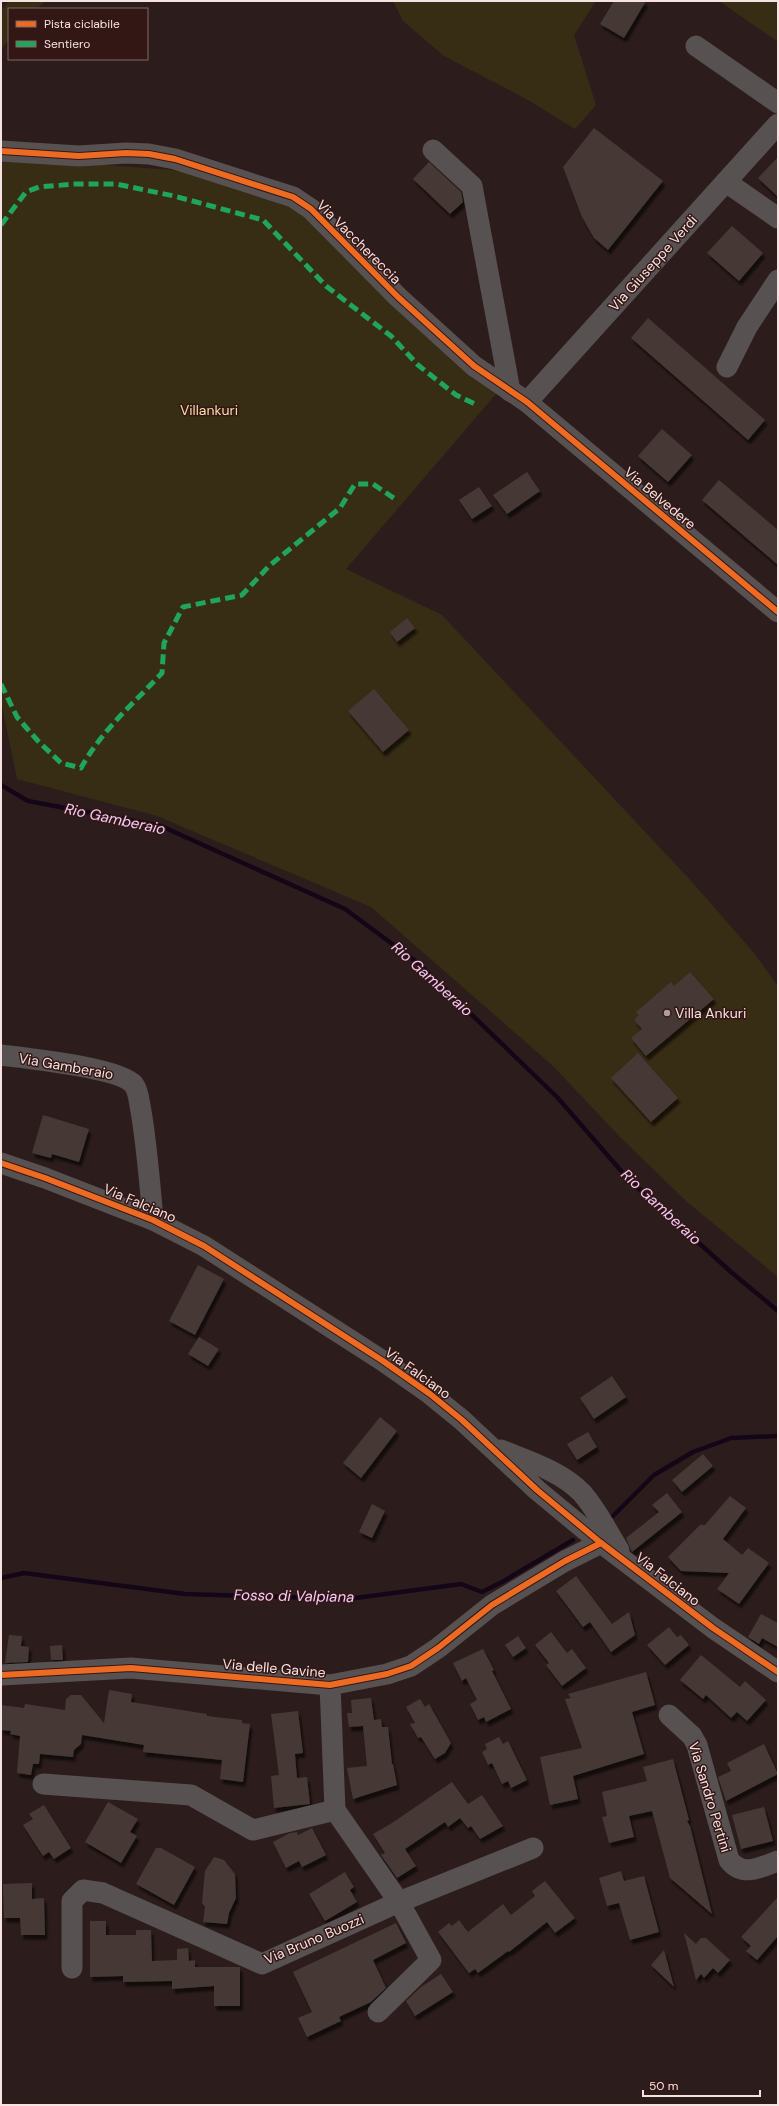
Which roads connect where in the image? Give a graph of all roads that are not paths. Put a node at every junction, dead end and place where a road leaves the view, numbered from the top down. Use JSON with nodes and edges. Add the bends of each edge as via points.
{"nodes":[{"id":1,"x":696,"y":46,"type":"dead end"},
{"id":2,"x":778,"y":103,"type":"edge"},
{"id":3,"x":778,"y":124,"type":"edge"},
{"id":4,"x":433,"y":150,"type":"dead end"},
{"id":5,"x":1,"y":151,"type":"edge"},
{"id":6,"x":726,"y":182,"type":"junction"},
{"id":7,"x":778,"y":218,"type":"edge"},
{"id":8,"x":778,"y":280,"type":"edge"},
{"id":9,"x":727,"y":367,"type":"dead end"},
{"id":10,"x":510,"y":391,"type":"junction"},
{"id":11,"x":527,"y":402,"type":"junction"},
{"id":12,"x":778,"y":612,"type":"edge"},
{"id":13,"x":1,"y":1055,"type":"edge"},
{"id":14,"x":1,"y":1163,"type":"edge"},
{"id":15,"x":153,"y":1220,"type":"junction"},
{"id":16,"x":489,"y":1445,"type":"junction"},
{"id":17,"x":601,"y":1542,"type":"junction"},
{"id":18,"x":625,"y":1560,"type":"junction"},
{"id":19,"x":778,"y":1672,"type":"edge"},
{"id":20,"x":1,"y":1675,"type":"edge"},
{"id":21,"x":330,"y":1685,"type":"junction"},
{"id":22,"x":669,"y":1714,"type":"dead end"},
{"id":23,"x":43,"y":1784,"type":"dead end"},
{"id":24,"x":335,"y":1810,"type":"junction"},
{"id":25,"x":533,"y":1848,"type":"dead end"},
{"id":26,"x":778,"y":1861,"type":"edge"},
{"id":27,"x":399,"y":1902,"type":"junction"},
{"id":28,"x":72,"y":1968,"type":"dead end"},
{"id":29,"x":378,"y":2012,"type":"dead end"}],
"edges":[{"from":1,"to":2,"type":"street"},
{"from":3,"to":6,"type":"street","name":"Via Giuseppe Verdi"},
{"from":4,"to":10,"type":"street","via":[[472,186]]},
{"from":5,"to":10,"type":"street","name":"Via Vacchereccia","via":[[79,156],[149,154],[174,159],[293,197],[311,209],[398,298],[474,366]]},
{"from":6,"to":7,"type":"street"},
{"from":6,"to":11,"type":"street","name":"Via Giuseppe Verdi"},
{"from":8,"to":9,"type":"street","via":[[747,327]]},
{"from":10,"to":11,"type":"street","name":"Via Vacchereccia"},
{"from":11,"to":12,"type":"street","name":"Via Belvedere"},
{"from":13,"to":15,"type":"street","name":"Via Gamberaio","via":[[104,1072],[124,1077],[134,1085],[144,1128]]},
{"from":14,"to":15,"type":"street","name":"Via Falciano"},
{"from":15,"to":16,"type":"street","name":"Via Falciano","via":[[204,1246],[383,1361],[430,1394]]},
{"from":16,"to":17,"type":"street","name":"Via Falciano","via":[[537,1490]]},
{"from":16,"to":18,"type":"street","via":[[547,1469],[576,1487],[589,1502]]},
{"from":17,"to":18,"type":"street","name":"Via Falciano"},
{"from":17,"to":21,"type":"street","name":"Via delle Gavine","via":[[492,1605],[412,1666],[387,1674]]},
{"from":18,"to":19,"type":"street","name":"Via Falciano","via":[[713,1628]]},
{"from":20,"to":21,"type":"street","name":"Via delle Gavine","via":[[130,1668]]},
{"from":21,"to":24,"type":"street"},
{"from":22,"to":26,"type":"street","name":"Via Sandro Pertini","via":[[692,1736],[697,1745],[729,1860],[736,1868],[746,1870]]},
{"from":23,"to":24,"type":"street","via":[[191,1795],[253,1830]]},
{"from":24,"to":27,"type":"street"},
{"from":25,"to":27,"type":"street","name":"Via Bruno Buozzi"},
{"from":27,"to":28,"type":"street","name":"Via Bruno Buozzi","via":[[262,1964],[103,1893],[84,1890],[72,1901]]},
{"from":27,"to":29,"type":"street","via":[[431,1960]]}]}
